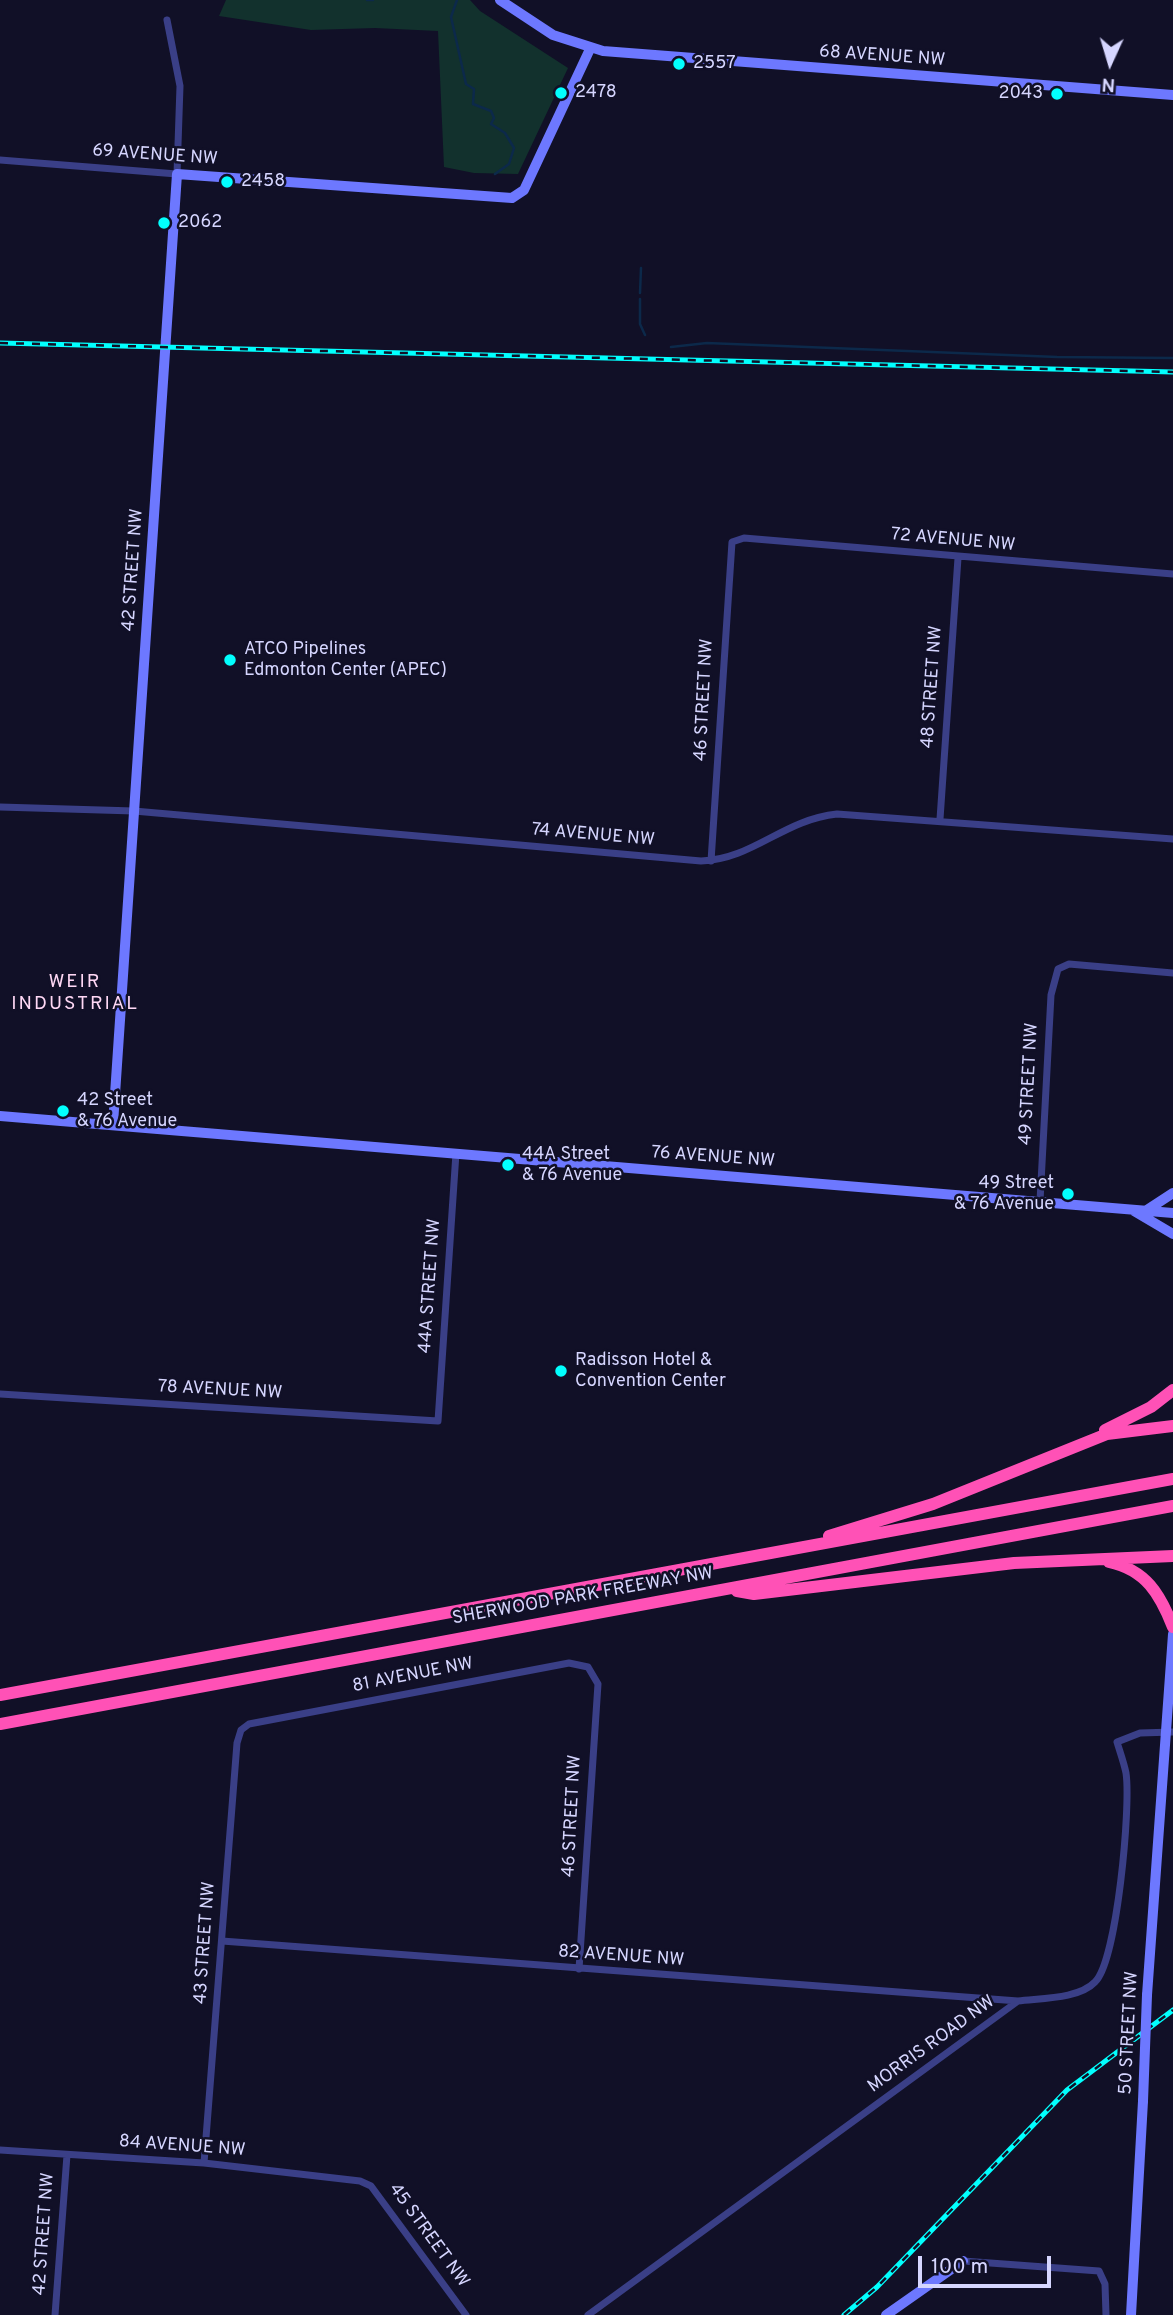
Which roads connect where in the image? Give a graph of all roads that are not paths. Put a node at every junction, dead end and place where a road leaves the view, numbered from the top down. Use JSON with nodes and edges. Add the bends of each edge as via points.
{"nodes":[{"id":1,"x":500,"y":0,"type":"edge"},
{"id":2,"x":167,"y":20,"type":"dead end"},
{"id":3,"x":590,"y":49,"type":"junction"},
{"id":4,"x":1173,"y":95,"type":"edge"},
{"id":5,"x":0,"y":160,"type":"edge"},
{"id":6,"x":177,"y":174,"type":"junction"},
{"id":7,"x":732,"y":542,"type":"joint"},
{"id":8,"x":958,"y":558,"type":"junction"},
{"id":9,"x":1173,"y":575,"type":"edge"},
{"id":10,"x":0,"y":807,"type":"edge"},
{"id":11,"x":134,"y":811,"type":"junction"},
{"id":12,"x":940,"y":819,"type":"junction"},
{"id":13,"x":1173,"y":839,"type":"edge"},
{"id":14,"x":711,"y":861,"type":"junction"},
{"id":15,"x":1173,"y":972,"type":"edge"},
{"id":16,"x":0,"y":1116,"type":"edge"},
{"id":17,"x":113,"y":1124,"type":"junction"},
{"id":18,"x":456,"y":1153,"type":"junction"},
{"id":19,"x":1173,"y":1193,"type":"edge"},
{"id":20,"x":1040,"y":1202,"type":"junction"},
{"id":21,"x":1130,"y":1209,"type":"junction"},
{"id":22,"x":1146,"y":1211,"type":"junction"},
{"id":23,"x":1173,"y":1213,"type":"edge"},
{"id":24,"x":1173,"y":1234,"type":"edge"},
{"id":25,"x":1173,"y":1390,"type":"edge"},
{"id":26,"x":0,"y":1394,"type":"edge"},
{"id":27,"x":439,"y":1421,"type":"joint"},
{"id":28,"x":1173,"y":1426,"type":"edge"},
{"id":29,"x":1080,"y":1444,"type":"junction"},
{"id":30,"x":1173,"y":1479,"type":"edge"},
{"id":31,"x":1173,"y":1506,"type":"edge"},
{"id":32,"x":799,"y":1548,"type":"junction"},
{"id":33,"x":1173,"y":1556,"type":"edge"},
{"id":34,"x":1095,"y":1559,"type":"junction"},
{"id":35,"x":723,"y":1590,"type":"junction"},
{"id":36,"x":1173,"y":1627,"type":"edge"},
{"id":37,"x":1173,"y":1634,"type":"edge"},
{"id":38,"x":588,"y":1667,"type":"joint"},
{"id":39,"x":0,"y":1695,"type":"edge"},
{"id":40,"x":0,"y":1724,"type":"edge"},
{"id":41,"x":243,"y":1727,"type":"joint"},
{"id":42,"x":1171,"y":1734,"type":"edge"},
{"id":43,"x":222,"y":1941,"type":"junction"},
{"id":44,"x":579,"y":1969,"type":"junction"},
{"id":45,"x":1018,"y":2001,"type":"junction"},
{"id":46,"x":0,"y":2150,"type":"edge"},
{"id":47,"x":67,"y":2155,"type":"junction"},
{"id":48,"x":204,"y":2163,"type":"junction"},
{"id":49,"x":360,"y":2181,"type":"joint"},
{"id":50,"x":963,"y":2261,"type":"joint"},
{"id":51,"x":55,"y":2315,"type":"edge"},
{"id":52,"x":466,"y":2315,"type":"edge"},
{"id":53,"x":588,"y":2315,"type":"edge"},
{"id":54,"x":886,"y":2315,"type":"edge"},
{"id":55,"x":1106,"y":2315,"type":"edge"},
{"id":56,"x":1131,"y":2315,"type":"edge"}],
"edges":[{"from":1,"to":3,"type":"street","via":[[553,34]]},
{"from":2,"to":6,"type":"street","name":"42 STREET NW","via":[[180,86]]},
{"from":3,"to":4,"type":"street","name":"68 AVENUE NW"},
{"from":3,"to":6,"type":"street","name":"69 AVENUE NW","via":[[524,190],[516,196],[501,199]]},
{"from":5,"to":6,"type":"street","name":"69 AVENUE NW"},
{"from":6,"to":11,"type":"street","name":"42 STREET NW"},
{"from":7,"to":8,"type":"street","name":"72 AVENUE NW","via":[[744,538]]},
{"from":7,"to":14,"type":"street","name":"46 STREET NW"},
{"from":8,"to":9,"type":"street","name":"72 AVENUE NW"},
{"from":8,"to":12,"type":"street","name":"48 STREET NW"},
{"from":10,"to":11,"type":"street","name":"74 AVENUE NW"},
{"from":11,"to":14,"type":"street","name":"74 AVENUE NW"},
{"from":11,"to":17,"type":"street","name":"42 STREET NW"},
{"from":12,"to":13,"type":"street","name":"74 AVENUE NW"},
{"from":12,"to":14,"type":"street","name":"74 AVENUE NW","via":[[821,816],[789,826],[735,856]]},
{"from":15,"to":20,"type":"street","name":"49 STREET NW","via":[[1069,964],[1058,969],[1051,995]]},
{"from":16,"to":17,"type":"street","name":"76 AVENUE NW"},
{"from":17,"to":18,"type":"street","name":"76 AVENUE NW"},
{"from":18,"to":20,"type":"street","name":"76 AVENUE NW"},
{"from":18,"to":27,"type":"street","name":"44A STREET NW"},
{"from":19,"to":22,"type":"street"},
{"from":20,"to":21,"type":"street","name":"76 AVENUE NW"},
{"from":21,"to":22,"type":"street","name":"76 AVENUE NW"},
{"from":21,"to":24,"type":"street"},
{"from":22,"to":23,"type":"street","name":"76 AVENUE NW"},
{"from":25,"to":29,"type":"highway","via":[[1151,1407]]},
{"from":26,"to":27,"type":"street","name":"78 AVENUE NW"},
{"from":28,"to":29,"type":"highway","via":[[1134,1429]]},
{"from":29,"to":32,"type":"highway","via":[[933,1504]]},
{"from":30,"to":32,"type":"highway","name":"SHERWOOD PARK FREEWAY NW"},
{"from":31,"to":35,"type":"highway","name":"SHERWOOD PARK FREEWAY NW"},
{"from":32,"to":39,"type":"highway","name":"SHERWOOD PARK FREEWAY NW"},
{"from":33,"to":34,"type":"highway"},
{"from":34,"to":35,"type":"highway","via":[[965,1567],[754,1594]]},
{"from":34,"to":36,"type":"highway","via":[[1138,1572],[1161,1597]]},
{"from":35,"to":40,"type":"highway","name":"SHERWOOD PARK FREEWAY NW"},
{"from":37,"to":42,"type":"street","name":"50 STREET NW"},
{"from":38,"to":41,"type":"street","name":"81 AVENUE NW","via":[[569,1663]]},
{"from":38,"to":44,"type":"street","name":"46 STREET NW","via":[[598,1684]]},
{"from":41,"to":43,"type":"street","name":"43 STREET NW","via":[[237,1743]]},
{"from":42,"to":45,"type":"street","name":"MORRIS ROAD NW","via":[[1139,1733],[1117,1742],[1126,1774],[1124,1863],[1102,1973],[1086,1989]]},
{"from":42,"to":56,"type":"street","name":"50 STREET NW","bridge":true,"via":[[1147,1996]]},
{"from":43,"to":44,"type":"street","name":"82 AVENUE NW"},
{"from":43,"to":48,"type":"street","name":"43 STREET NW"},
{"from":44,"to":45,"type":"street","name":"82 AVENUE NW"},
{"from":45,"to":53,"type":"street","name":"MORRIS ROAD NW"},
{"from":46,"to":47,"type":"street","name":"84 AVENUE NW"},
{"from":47,"to":48,"type":"street","name":"84 AVENUE NW"},
{"from":47,"to":51,"type":"street","name":"42 STREET NW"},
{"from":48,"to":49,"type":"street","name":"84 AVENUE NW"},
{"from":49,"to":52,"type":"street","name":"45 STREET NW","via":[[372,2186]]},
{"from":50,"to":54,"type":"street"},
{"from":50,"to":55,"type":"street","via":[[1099,2271],[1105,2284]]}]}
